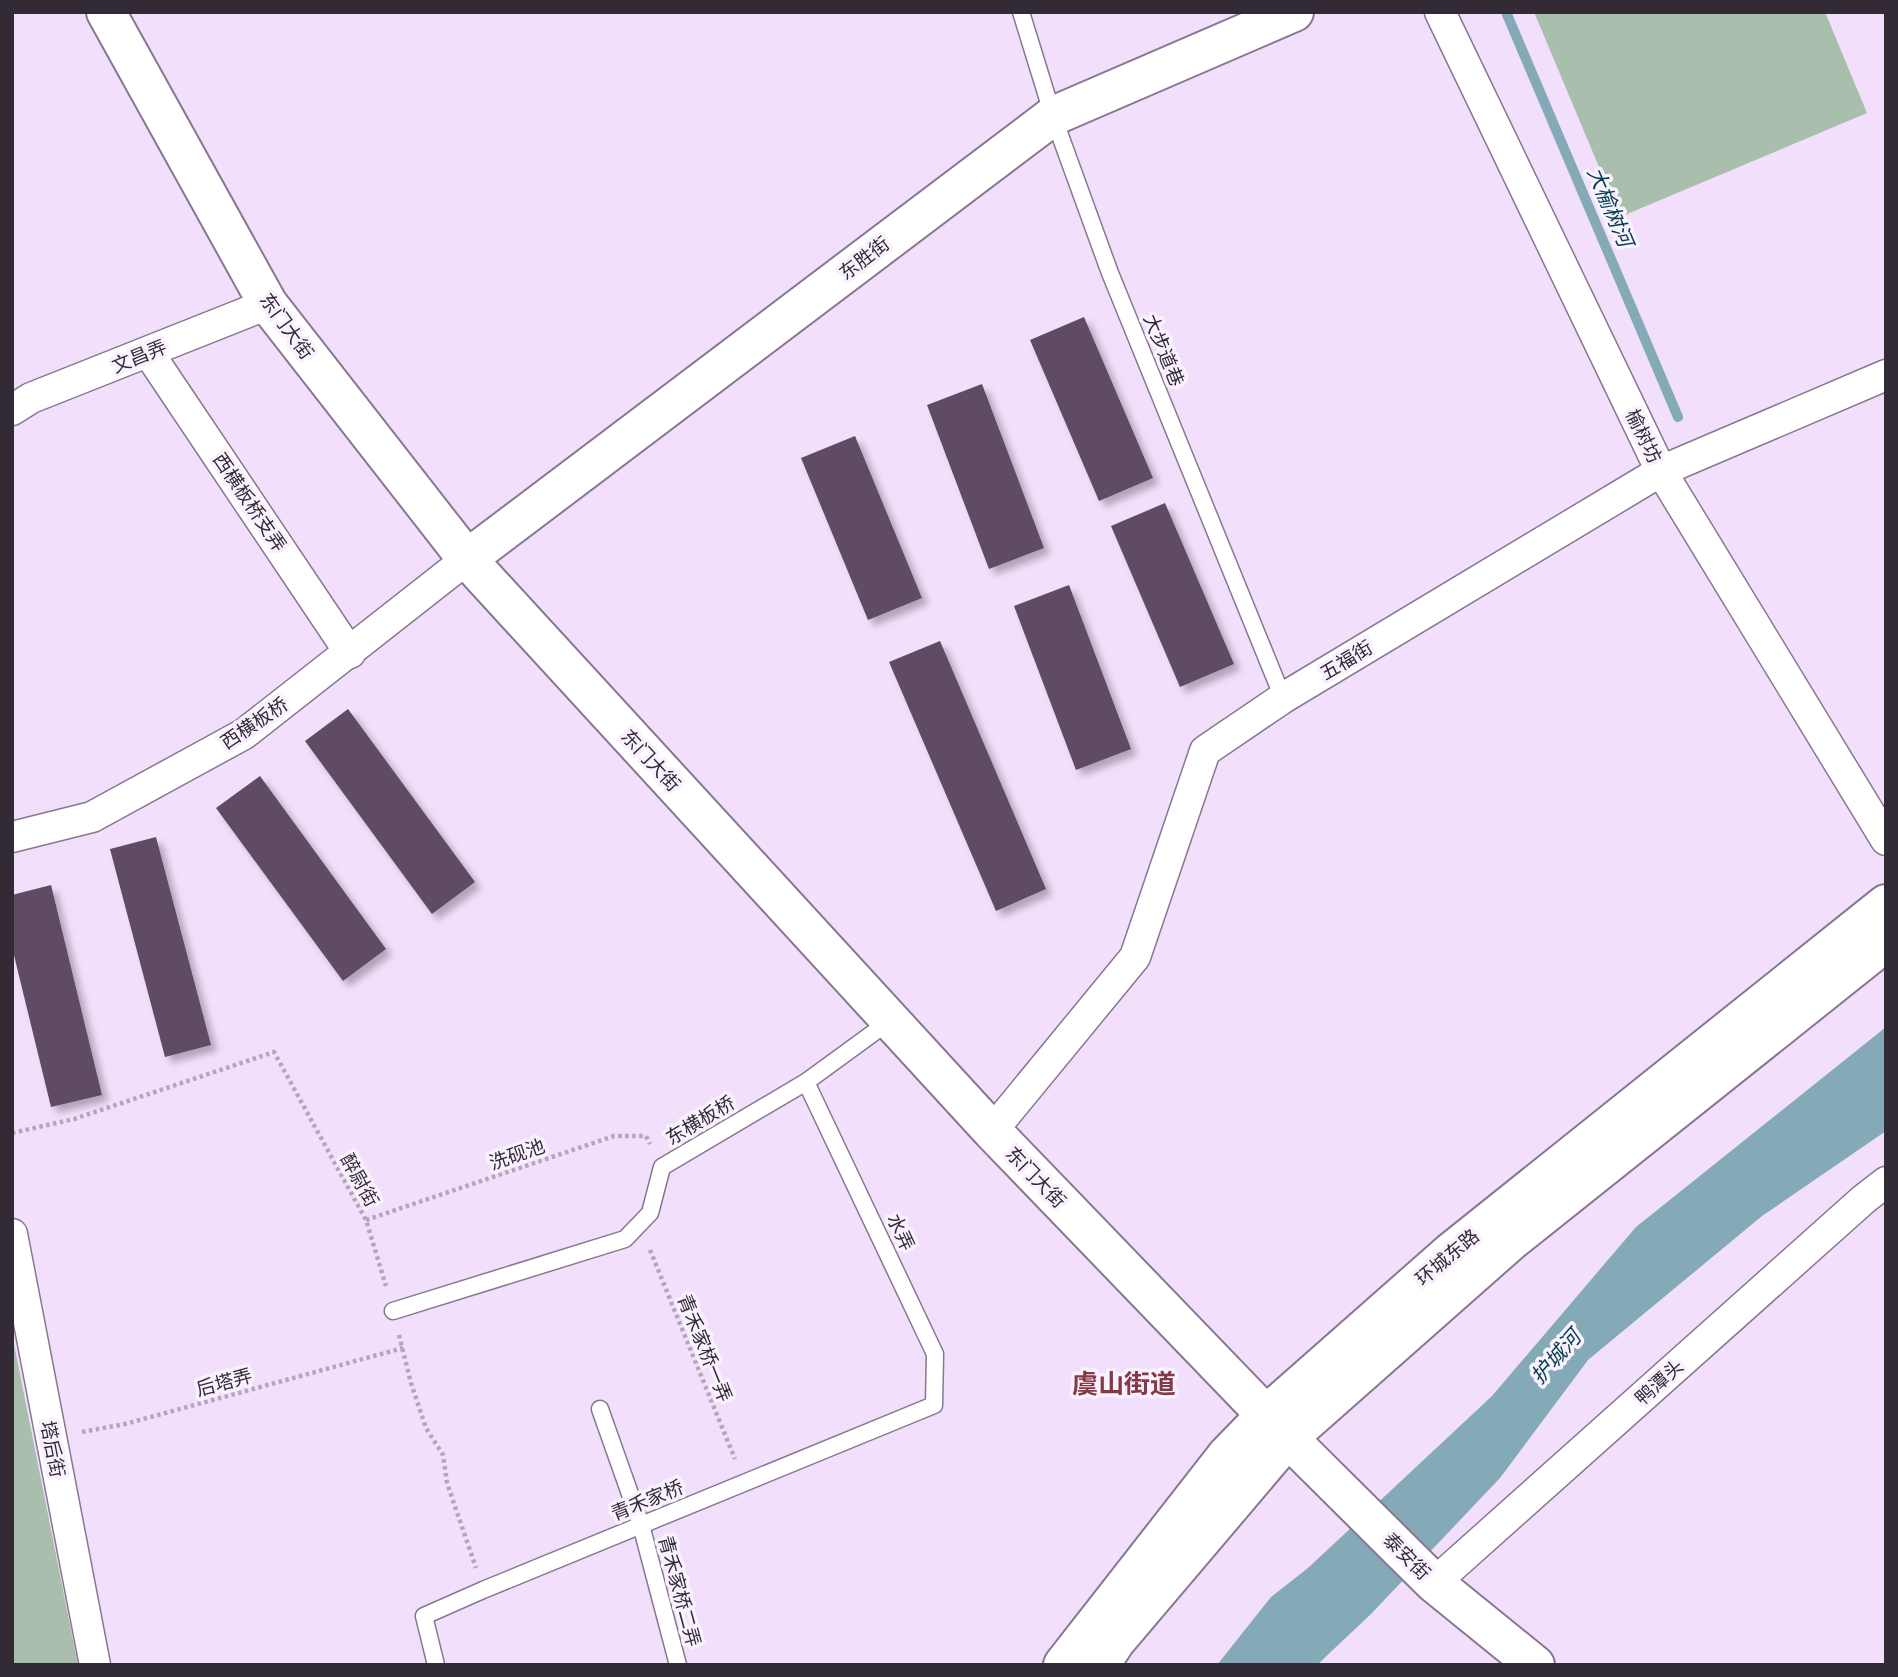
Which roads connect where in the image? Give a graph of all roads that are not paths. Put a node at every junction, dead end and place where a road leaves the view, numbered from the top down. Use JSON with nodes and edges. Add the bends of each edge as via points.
{"nodes":[{"id":1,"x":1021,"y":12,"type":"edge"},
{"id":2,"x":1294,"y":12,"type":"edge"},
{"id":3,"x":1440,"y":12,"type":"edge"},
{"id":4,"x":114,"y":15,"type":"edge"},
{"id":5,"x":1053,"y":116,"type":"junction"},
{"id":6,"x":268,"y":304,"type":"junction"},
{"id":7,"x":148,"y":352,"type":"junction"},
{"id":8,"x":1886,"y":375,"type":"edge"},
{"id":9,"x":12,"y":410,"type":"edge"},
{"id":10,"x":1661,"y":471,"type":"junction"},
{"id":11,"x":467,"y":559,"type":"junction"},
{"id":12,"x":350,"y":653,"type":"junction"},
{"id":13,"x":1283,"y":698,"type":"junction"},
{"id":14,"x":12,"y":837,"type":"edge"},
{"id":15,"x":1886,"y":840,"type":"edge"},
{"id":16,"x":1886,"y":904,"type":"edge"},
{"id":17,"x":1886,"y":942,"type":"edge"},
{"id":18,"x":891,"y":1020,"type":"junction"},
{"id":19,"x":806,"y":1082,"type":"junction"},
{"id":20,"x":992,"y":1131,"type":"junction"},
{"id":21,"x":1886,"y":1182,"type":"edge"},
{"id":22,"x":12,"y":1234,"type":"edge"},
{"id":23,"x":393,"y":1311,"type":"road end"},
{"id":24,"x":934,"y":1405,"type":"joint"},
{"id":25,"x":600,"y":1409,"type":"dead end"},
{"id":26,"x":1277,"y":1427,"type":"junction"},
{"id":27,"x":641,"y":1525,"type":"junction"},
{"id":28,"x":1434,"y":1583,"type":"junction"},
{"id":29,"x":95,"y":1665,"type":"edge"},
{"id":30,"x":436,"y":1665,"type":"edge"},
{"id":31,"x":678,"y":1665,"type":"edge"},
{"id":32,"x":1063,"y":1665,"type":"edge"},
{"id":33,"x":1100,"y":1665,"type":"edge"},
{"id":34,"x":1535,"y":1665,"type":"edge"}],
"edges":[{"from":1,"to":5,"type":"lane","name":"大步道巷"},
{"from":2,"to":5,"type":"street","name":"东胜街"},
{"from":3,"to":10,"type":"street","name":"榆树坊"},
{"from":4,"to":6,"type":"street","name":"东门大街"},
{"from":5,"to":11,"type":"street","name":"东胜街"},
{"from":5,"to":13,"type":"lane","name":"大步道巷","via":[[1110,274]]},
{"from":6,"to":7,"type":"street","name":"文昌弄"},
{"from":6,"to":11,"type":"street","name":"东门大街"},
{"from":7,"to":9,"type":"street","name":"文昌弄","via":[[31,398]]},
{"from":7,"to":12,"type":"street","name":"西横板桥支弄"},
{"from":8,"to":10,"type":"street","name":"五福街"},
{"from":10,"to":13,"type":"street","name":"五福街"},
{"from":10,"to":15,"type":"street","name":"榆树坊"},
{"from":11,"to":12,"type":"street","name":"西横板桥"},
{"from":11,"to":18,"type":"street","name":"东门大街"},
{"from":12,"to":14,"type":"street","name":"西横板桥","via":[[244,734],[92,817]]},
{"from":13,"to":20,"type":"street","name":"五福街","via":[[1205,751],[1135,957]]},
{"from":16,"to":26,"type":"street","name":"环城东路","via":[[1451,1252]]},
{"from":17,"to":26,"type":"street","name":"环城东路"},
{"from":18,"to":19,"type":"lane","name":"东横板桥"},
{"from":18,"to":20,"type":"street","name":"东门大街"},
{"from":19,"to":23,"type":"lane","name":"东横板桥","via":[[662,1167],[650,1213],[625,1239]]},
{"from":19,"to":24,"type":"lane","name":"水弄","via":[[935,1354]]},
{"from":20,"to":26,"type":"street","name":"东门大街"},
{"from":21,"to":28,"type":"street","name":"鸭潭头"},
{"from":22,"to":29,"type":"street","name":"塔后街"},
{"from":24,"to":27,"type":"lane","name":"青禾家桥"},
{"from":25,"to":27,"type":"lane","name":"青禾家桥二弄"},
{"from":26,"to":28,"type":"street","name":"泰安街"},
{"from":26,"to":32,"type":"street","name":"环城东路","via":[[1227,1455]]},
{"from":26,"to":33,"type":"street","name":"环城东路"},
{"from":27,"to":30,"type":"lane","name":"青禾家桥","via":[[424,1616]]},
{"from":27,"to":31,"type":"lane","name":"青禾家桥二弄"},
{"from":28,"to":34,"type":"street","name":"泰安街"}]}
